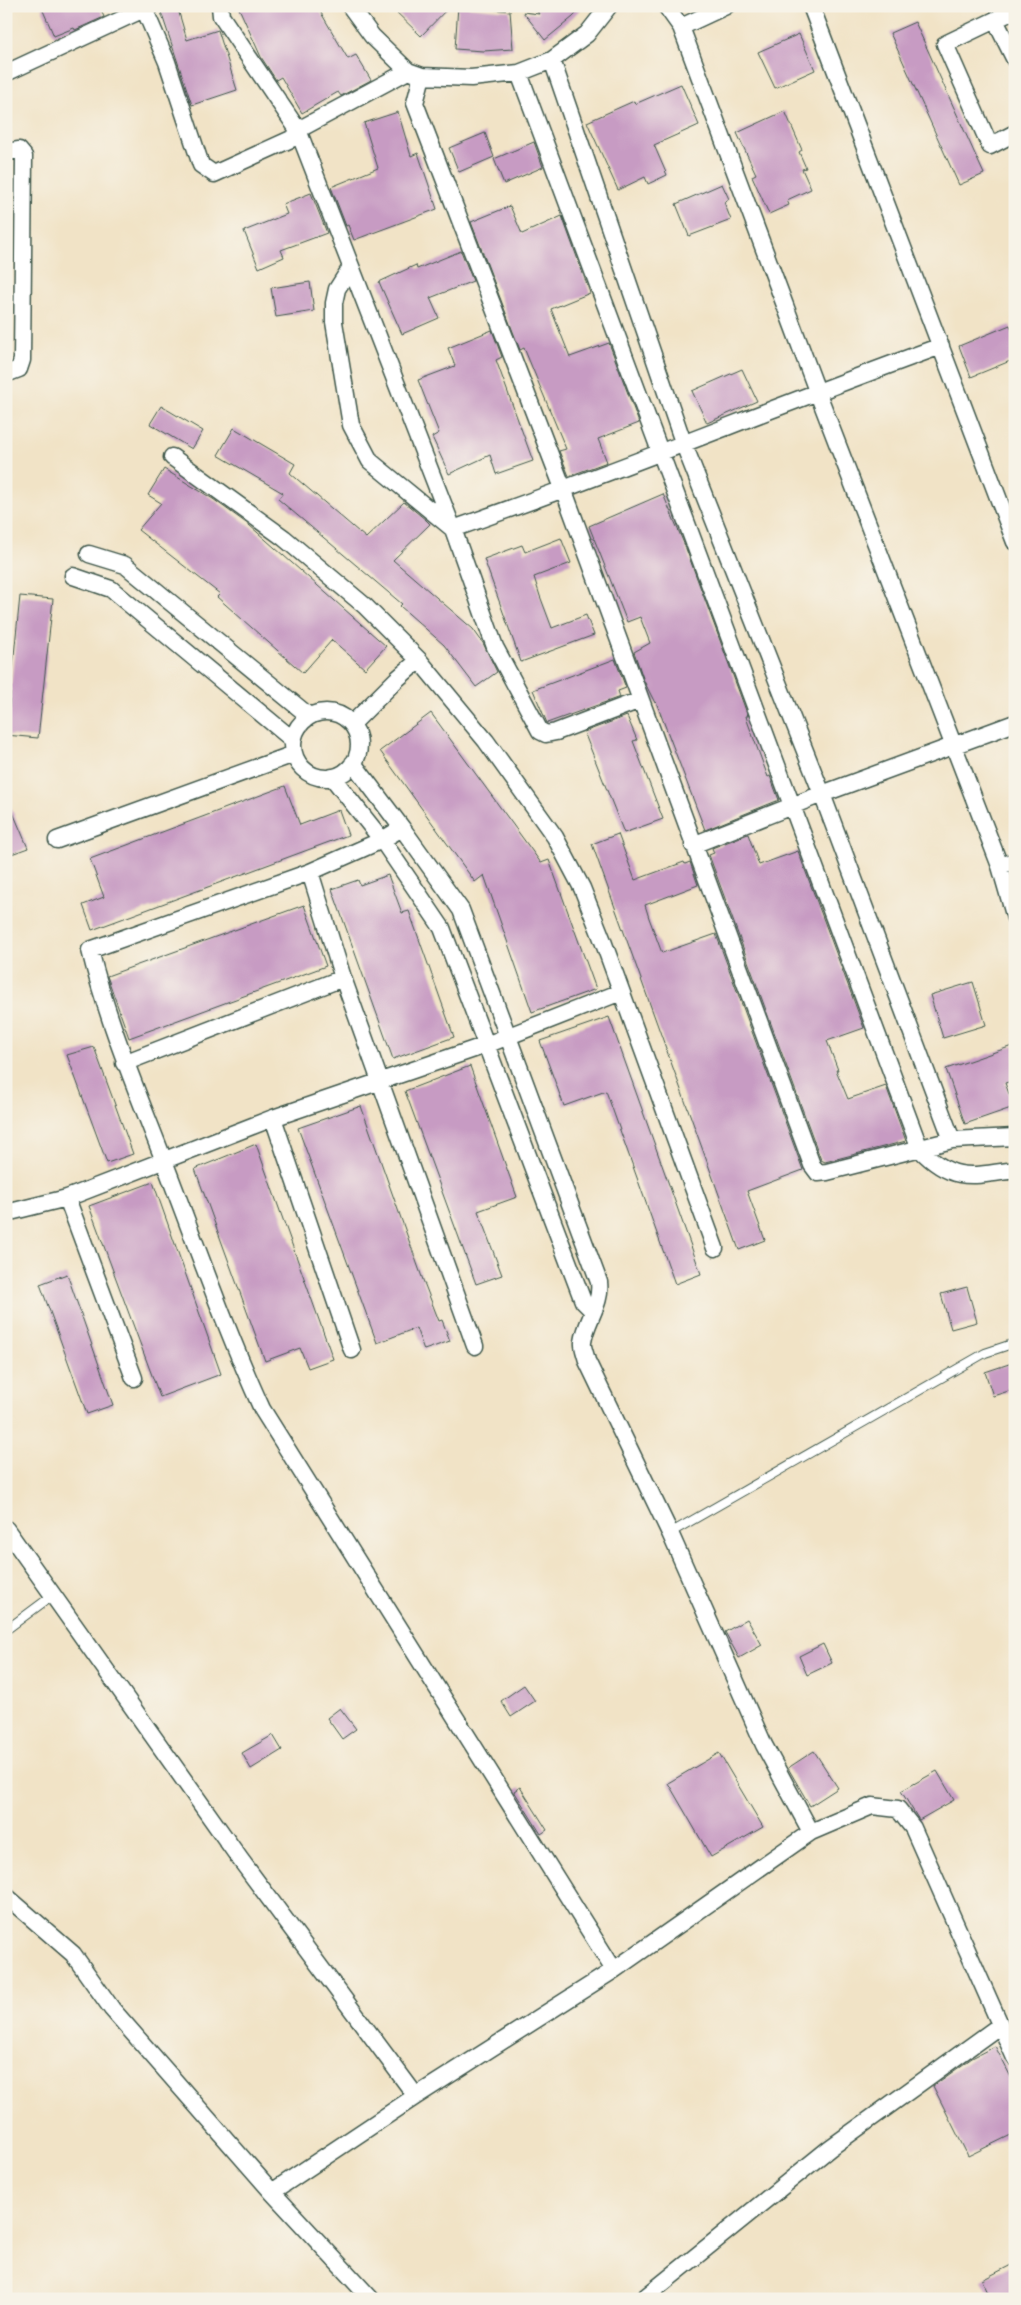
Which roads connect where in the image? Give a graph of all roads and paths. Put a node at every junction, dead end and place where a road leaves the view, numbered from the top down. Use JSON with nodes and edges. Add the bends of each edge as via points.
{"nodes":[{"id":1,"x":220,"y":6,"type":"edge"},
{"id":2,"x":350,"y":6,"type":"edge"},
{"id":3,"x":609,"y":6,"type":"edge"},
{"id":4,"x":666,"y":6,"type":"edge"},
{"id":5,"x":726,"y":6,"type":"edge"},
{"id":6,"x":811,"y":6,"type":"edge"},
{"id":7,"x":144,"y":8,"type":"edge"},
{"id":8,"x":1015,"y":10,"type":"edge"},
{"id":9,"x":994,"y":20,"type":"junction"},
{"id":10,"x":681,"y":27,"type":"junction"},
{"id":11,"x":552,"y":60,"type":"junction"},
{"id":12,"x":1015,"y":60,"type":"edge"},
{"id":13,"x":6,"y":73,"type":"edge"},
{"id":14,"x":520,"y":73,"type":"junction"},
{"id":15,"x":415,"y":74,"type":"junction"},
{"id":16,"x":299,"y":132,"type":"junction"},
{"id":17,"x":1015,"y":133,"type":"edge"},
{"id":18,"x":6,"y":152,"type":"edge"},
{"id":19,"x":351,"y":267,"type":"junction"},
{"id":20,"x":942,"y":346,"type":"junction"},
{"id":21,"x":6,"y":374,"type":"edge"},
{"id":22,"x":816,"y":391,"type":"junction"},
{"id":23,"x":683,"y":442,"type":"junction"},
{"id":24,"x":659,"y":452,"type":"junction"},
{"id":25,"x":172,"y":457,"type":"dead end"},
{"id":26,"x":564,"y":491,"type":"junction"},
{"id":27,"x":453,"y":529,"type":"junction"},
{"id":28,"x":1015,"y":542,"type":"edge"},
{"id":29,"x":89,"y":554,"type":"dead end"},
{"id":30,"x":73,"y":576,"type":"dead end"},
{"id":31,"x":419,"y":660,"type":"junction"},
{"id":32,"x":640,"y":700,"type":"junction"},
{"id":33,"x":309,"y":716,"type":"junction"},
{"id":34,"x":1015,"y":723,"type":"edge"},
{"id":35,"x":352,"y":724,"type":"junction"},
{"id":36,"x":954,"y":744,"type":"junction"},
{"id":37,"x":293,"y":747,"type":"junction"},
{"id":38,"x":353,"y":763,"type":"junction"},
{"id":39,"x":332,"y":777,"type":"junction"},
{"id":40,"x":822,"y":794,"type":"junction"},
{"id":41,"x":792,"y":806,"type":"junction"},
{"id":42,"x":402,"y":828,"type":"junction"},
{"id":43,"x":56,"y":840,"type":"dead end"},
{"id":44,"x":382,"y":840,"type":"junction"},
{"id":45,"x":693,"y":845,"type":"junction"},
{"id":46,"x":1007,"y":864,"type":"edge"},
{"id":47,"x":310,"y":872,"type":"junction"},
{"id":48,"x":1015,"y":918,"type":"edge"},
{"id":49,"x":343,"y":978,"type":"junction"},
{"id":50,"x":621,"y":992,"type":"junction"},
{"id":51,"x":509,"y":1037,"type":"junction"},
{"id":52,"x":486,"y":1045,"type":"junction"},
{"id":53,"x":124,"y":1063,"type":"junction"},
{"id":54,"x":379,"y":1082,"type":"junction"},
{"id":55,"x":273,"y":1118,"type":"junction"},
{"id":56,"x":1015,"y":1136,"type":"edge"},
{"id":57,"x":952,"y":1140,"type":"junction"},
{"id":58,"x":920,"y":1149,"type":"junction"},
{"id":59,"x":164,"y":1161,"type":"junction"},
{"id":60,"x":1015,"y":1170,"type":"edge"},
{"id":61,"x":67,"y":1198,"type":"junction"},
{"id":62,"x":6,"y":1213,"type":"edge"},
{"id":63,"x":715,"y":1248,"type":"dead end"},
{"id":64,"x":593,"y":1311,"type":"junction"},
{"id":65,"x":1015,"y":1343,"type":"edge"},
{"id":66,"x":475,"y":1346,"type":"dead end"},
{"id":67,"x":352,"y":1350,"type":"dead end"},
{"id":68,"x":134,"y":1378,"type":"dead end"},
{"id":69,"x":6,"y":1529,"type":"edge"},
{"id":70,"x":670,"y":1534,"type":"junction"},
{"id":71,"x":53,"y":1594,"type":"junction"},
{"id":72,"x":6,"y":1630,"type":"edge"},
{"id":73,"x":811,"y":1832,"type":"junction"},
{"id":74,"x":6,"y":1896,"type":"edge"},
{"id":75,"x":614,"y":1970,"type":"junction"},
{"id":76,"x":999,"y":2026,"type":"junction"},
{"id":77,"x":1015,"y":2058,"type":"edge"},
{"id":78,"x":416,"y":2096,"type":"junction"},
{"id":79,"x":272,"y":2192,"type":"junction"},
{"id":80,"x":371,"y":2299,"type":"edge"},
{"id":81,"x":643,"y":2299,"type":"edge"}],
"edges":[{"from":1,"to":16,"type":"street","via":[[221,16]]},
{"from":2,"to":15,"type":"street","via":[[372,36]]},
{"from":3,"to":11,"type":"street","via":[[588,34]]},
{"from":4,"to":10,"type":"street"},
{"from":5,"to":10,"type":"street"},
{"from":6,"to":20,"type":"street"},
{"from":7,"to":13,"type":"street"},
{"from":7,"to":16,"type":"street","via":[[167,62],[201,165],[214,174]]},
{"from":8,"to":9,"type":"street"},
{"from":9,"to":12,"type":"street"},
{"from":9,"to":17,"type":"street","via":[[945,44],[990,146]]},
{"from":10,"to":22,"type":"street"},
{"from":11,"to":14,"type":"street"},
{"from":11,"to":23,"type":"street"},
{"from":14,"to":15,"type":"street","via":[[470,78]]},
{"from":14,"to":24,"type":"street"},
{"from":15,"to":16,"type":"street"},
{"from":15,"to":26,"type":"street","via":[[414,103]]},
{"from":16,"to":19,"type":"street"},
{"from":18,"to":21,"type":"street","via":[[19,150],[24,156],[22,360],[19,369]]},
{"from":19,"to":27,"type":"street"},
{"from":19,"to":27,"type":"street","via":[[337,289],[334,303],[334,322],[351,425],[370,461]]},
{"from":20,"to":22,"type":"street"},
{"from":20,"to":28,"type":"street"},
{"from":22,"to":23,"type":"street"},
{"from":22,"to":36,"type":"street"},
{"from":23,"to":24,"type":"street"},
{"from":23,"to":40,"type":"street"},
{"from":24,"to":26,"type":"street"},
{"from":24,"to":41,"type":"street"},
{"from":25,"to":31,"type":"street","via":[[284,538],[365,606]]},
{"from":26,"to":27,"type":"street"},
{"from":26,"to":32,"type":"street"},
{"from":27,"to":32,"type":"street","via":[[495,647],[540,731],[546,734],[556,732]]},
{"from":29,"to":33,"type":"street","via":[[125,565]]},
{"from":30,"to":37,"type":"street","via":[[111,588]]},
{"from":31,"to":35,"type":"street"},
{"from":31,"to":50,"type":"street","via":[[486,741],[555,837],[582,888]]},
{"from":32,"to":45,"type":"street"},
{"from":33,"to":35,"type":"street","via":[[324,711],[339,714]]},
{"from":33,"to":37,"type":"street","via":[[298,726]]},
{"from":34,"to":36,"type":"street"},
{"from":35,"to":38,"type":"street","via":[[359,743]]},
{"from":36,"to":40,"type":"street"},
{"from":36,"to":46,"type":"street"},
{"from":37,"to":39,"type":"street","via":[[299,765],[308,773]]},
{"from":37,"to":43,"type":"street"},
{"from":38,"to":39,"type":"street"},
{"from":38,"to":42,"type":"street"},
{"from":39,"to":44,"type":"street"},
{"from":40,"to":41,"type":"street"},
{"from":40,"to":57,"type":"street"},
{"from":41,"to":45,"type":"street"},
{"from":41,"to":58,"type":"street"},
{"from":42,"to":44,"type":"street"},
{"from":42,"to":51,"type":"street","via":[[461,910]]},
{"from":44,"to":47,"type":"street"},
{"from":44,"to":52,"type":"street","via":[[442,928]]},
{"from":45,"to":58,"type":"street","via":[[812,1165],[818,1173],[827,1172]]},
{"from":46,"to":48,"type":"street"},
{"from":47,"to":49,"type":"street"},
{"from":47,"to":53,"type":"street","via":[[90,950]]},
{"from":49,"to":53,"type":"street"},
{"from":49,"to":54,"type":"street"},
{"from":50,"to":51,"type":"street"},
{"from":50,"to":63,"type":"street"},
{"from":51,"to":52,"type":"street"},
{"from":51,"to":64,"type":"street","via":[[594,1262],[601,1295]]},
{"from":52,"to":54,"type":"street"},
{"from":52,"to":64,"type":"street","via":[[583,1301]]},
{"from":53,"to":59,"type":"street"},
{"from":54,"to":55,"type":"street"},
{"from":54,"to":66,"type":"street"},
{"from":55,"to":59,"type":"street"},
{"from":55,"to":67,"type":"street"},
{"from":56,"to":57,"type":"street"},
{"from":57,"to":58,"type":"street"},
{"from":58,"to":60,"type":"street","via":[[934,1164],[950,1173],[973,1176]]},
{"from":59,"to":61,"type":"street"},
{"from":59,"to":75,"type":"street","via":[[236,1352],[262,1409]]},
{"from":61,"to":62,"type":"street"},
{"from":61,"to":68,"type":"street"},
{"from":64,"to":70,"type":"street","via":[[582,1343],[587,1361]]},
{"from":65,"to":70,"type":"lane","via":[[985,1353]]},
{"from":69,"to":71,"type":"street"},
{"from":70,"to":73,"type":"street","via":[[764,1745]]},
{"from":71,"to":72,"type":"lane"},
{"from":71,"to":78,"type":"street","via":[[240,1859]]},
{"from":73,"to":75,"type":"street"},
{"from":73,"to":76,"type":"street","via":[[872,1806],[898,1808],[913,1828]]},
{"from":74,"to":79,"type":"street","via":[[73,1954],[112,2009]]},
{"from":75,"to":78,"type":"street"},
{"from":76,"to":77,"type":"street"},
{"from":76,"to":81,"type":"street","via":[[830,2148]]},
{"from":78,"to":79,"type":"street"},
{"from":79,"to":80,"type":"street"}]}
